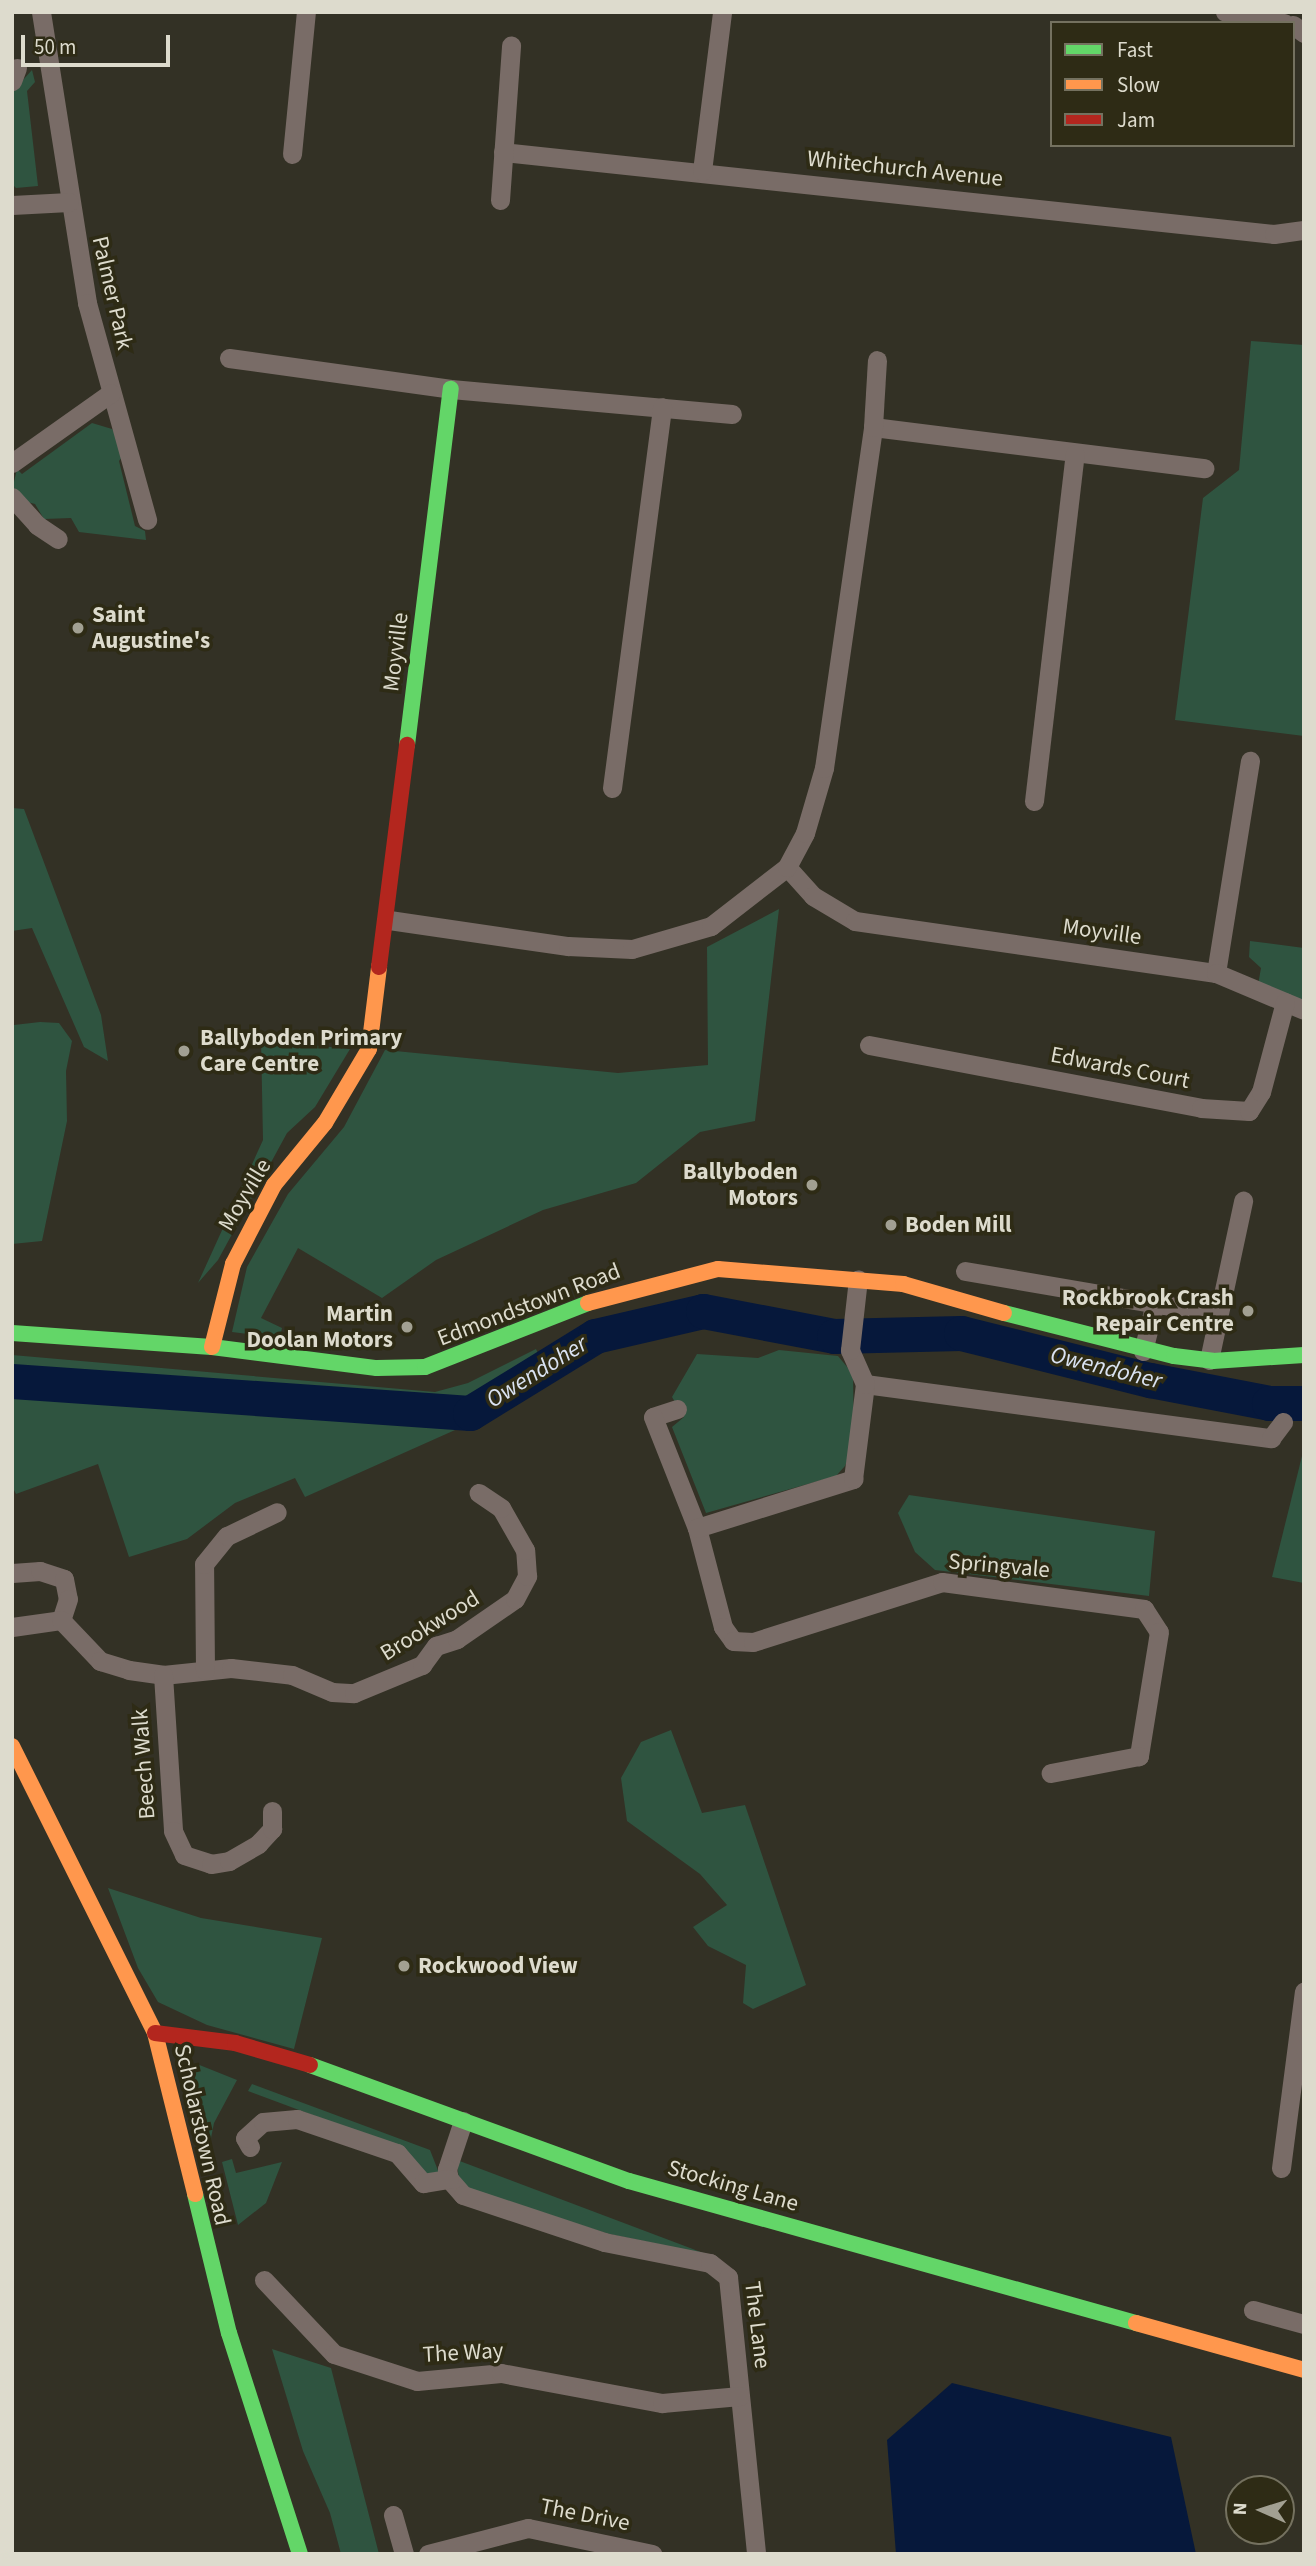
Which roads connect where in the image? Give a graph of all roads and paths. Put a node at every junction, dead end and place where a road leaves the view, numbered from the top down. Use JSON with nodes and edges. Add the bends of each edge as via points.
{"nodes":[{"id":1,"x":41,"y":12,"type":"edge"},
{"id":2,"x":306,"y":12,"type":"edge"},
{"id":3,"x":722,"y":12,"type":"edge"},
{"id":4,"x":1225,"y":12,"type":"edge"},
{"id":5,"x":1273,"y":21,"type":"edge"},
{"id":6,"x":511,"y":45,"type":"dead end"},
{"id":7,"x":503,"y":152,"type":"junction"},
{"id":8,"x":292,"y":154,"type":"dead end"},
{"id":9,"x":702,"y":171,"type":"junction"},
{"id":10,"x":500,"y":200,"type":"dead end"},
{"id":11,"x":69,"y":202,"type":"junction"},
{"id":12,"x":12,"y":205,"type":"edge"},
{"id":13,"x":1302,"y":231,"type":"edge"},
{"id":14,"x":229,"y":358,"type":"dead end"},
{"id":15,"x":877,"y":360,"type":"dead end"},
{"id":16,"x":451,"y":389,"type":"junction"},
{"id":17,"x":111,"y":393,"type":"junction"},
{"id":18,"x":663,"y":407,"type":"junction"},
{"id":19,"x":732,"y":414,"type":"dead end"},
{"id":20,"x":873,"y":427,"type":"junction"},
{"id":21,"x":1075,"y":454,"type":"junction"},
{"id":22,"x":12,"y":463,"type":"edge"},
{"id":23,"x":1204,"y":468,"type":"dead end"},
{"id":24,"x":12,"y":497,"type":"edge"},
{"id":25,"x":147,"y":520,"type":"dead end"},
{"id":26,"x":58,"y":538,"type":"dead end"},
{"id":27,"x":1250,"y":761,"type":"dead end"},
{"id":28,"x":612,"y":788,"type":"dead end"},
{"id":29,"x":1034,"y":801,"type":"dead end"},
{"id":30,"x":787,"y":867,"type":"junction"},
{"id":31,"x":389,"y":920,"type":"junction"},
{"id":32,"x":1216,"y":973,"type":"junction"},
{"id":33,"x":1285,"y":1002,"type":"junction"},
{"id":34,"x":1304,"y":1010,"type":"edge"},
{"id":35,"x":869,"y":1045,"type":"dead end"},
{"id":36,"x":1243,"y":1202,"type":"dead end"},
{"id":37,"x":964,"y":1270,"type":"dead end"},
{"id":38,"x":858,"y":1279,"type":"junction"},
{"id":39,"x":1155,"y":1303,"type":"junction"},
{"id":40,"x":1206,"y":1312,"type":"dead end"},
{"id":41,"x":12,"y":1333,"type":"edge"},
{"id":42,"x":212,"y":1347,"type":"junction"},
{"id":43,"x":1143,"y":1351,"type":"junction"},
{"id":44,"x":1304,"y":1355,"type":"edge"},
{"id":45,"x":1209,"y":1360,"type":"junction"},
{"id":46,"x":865,"y":1384,"type":"junction"},
{"id":47,"x":677,"y":1409,"type":"dead end"},
{"id":48,"x":1283,"y":1422,"type":"dead end"},
{"id":49,"x":479,"y":1493,"type":"dead end"},
{"id":50,"x":276,"y":1512,"type":"dead end"},
{"id":51,"x":697,"y":1528,"type":"junction"},
{"id":52,"x":12,"y":1573,"type":"edge"},
{"id":53,"x":61,"y":1620,"type":"junction"},
{"id":54,"x":12,"y":1628,"type":"edge"},
{"id":55,"x":205,"y":1670,"type":"junction"},
{"id":56,"x":163,"y":1675,"type":"junction"},
{"id":57,"x":12,"y":1746,"type":"edge"},
{"id":58,"x":1051,"y":1773,"type":"dead end"},
{"id":59,"x":272,"y":1811,"type":"dead end"},
{"id":60,"x":1304,"y":1991,"type":"edge"},
{"id":61,"x":155,"y":2033,"type":"junction"},
{"id":62,"x":1296,"y":2108,"type":"edge"},
{"id":63,"x":463,"y":2121,"type":"junction"},
{"id":64,"x":250,"y":2147,"type":"dead end"},
{"id":65,"x":1281,"y":2168,"type":"dead end"},
{"id":66,"x":449,"y":2179,"type":"junction"},
{"id":67,"x":264,"y":2280,"type":"dead end"},
{"id":68,"x":1253,"y":2310,"type":"dead end"},
{"id":69,"x":1304,"y":2325,"type":"edge"},
{"id":70,"x":1304,"y":2370,"type":"edge"},
{"id":71,"x":740,"y":2396,"type":"junction"},
{"id":72,"x":393,"y":2515,"type":"dead end"},
{"id":73,"x":300,"y":2554,"type":"edge"},
{"id":74,"x":404,"y":2554,"type":"edge"},
{"id":75,"x":428,"y":2554,"type":"edge"},
{"id":76,"x":652,"y":2554,"type":"edge"},
{"id":77,"x":756,"y":2554,"type":"edge"}],
"edges":[{"from":1,"to":11,"type":"street","name":"Palmer Park"},
{"from":2,"to":8,"type":"street"},
{"from":3,"to":9,"type":"street"},
{"from":4,"to":5,"type":"street"},
{"from":6,"to":7,"type":"street"},
{"from":7,"to":9,"type":"street","name":"Whitechurch Avenue"},
{"from":7,"to":10,"type":"street"},
{"from":9,"to":13,"type":"street","name":"Whitechurch Avenue","via":[[1274,234]]},
{"from":11,"to":12,"type":"street"},
{"from":11,"to":17,"type":"street","name":"Palmer Park","via":[[87,303]]},
{"from":14,"to":16,"type":"street"},
{"from":15,"to":20,"type":"street"},
{"from":16,"to":18,"type":"street"},
{"from":16,"to":31,"type":"main road","name":"Moyville"},
{"from":17,"to":22,"type":"street"},
{"from":17,"to":25,"type":"street","name":"Palmer Park"},
{"from":18,"to":19,"type":"street"},
{"from":18,"to":28,"type":"street"},
{"from":20,"to":21,"type":"street"},
{"from":20,"to":30,"type":"street","via":[[824,768],[805,833]]},
{"from":21,"to":23,"type":"street"},
{"from":21,"to":29,"type":"street"},
{"from":24,"to":26,"type":"street","via":[[37,525]]},
{"from":27,"to":32,"type":"street"},
{"from":30,"to":31,"type":"street","via":[[711,926],[632,949],[568,946]]},
{"from":30,"to":32,"type":"street","name":"Moyville","via":[[813,896],[855,921]]},
{"from":31,"to":42,"type":"main road","name":"Moyville","via":[[369,1049],[326,1123],[268,1196],[233,1264]]},
{"from":32,"to":33,"type":"street","name":"Moyville"},
{"from":33,"to":34,"type":"street","name":"Moyville"},
{"from":33,"to":35,"type":"street","name":"Edwards Court","via":[[1261,1092],[1250,1111],[1201,1108]]},
{"from":36,"to":45,"type":"street"},
{"from":37,"to":39,"type":"street"},
{"from":38,"to":42,"type":"main road","name":"Edmondstown Road","via":[[718,1269],[591,1302],[425,1367],[377,1368]]},
{"from":38,"to":43,"type":"main road","name":"Edmondstown Road","via":[[903,1284]]},
{"from":38,"to":46,"type":"street","via":[[850,1350]]},
{"from":39,"to":40,"type":"street"},
{"from":39,"to":43,"type":"street"},
{"from":41,"to":42,"type":"main road","name":"Edmondstown Road"},
{"from":43,"to":45,"type":"main road","name":"Edmondstown Road"},
{"from":44,"to":45,"type":"main road","name":"Edmondstown Road"},
{"from":46,"to":48,"type":"street","via":[[1271,1438]]},
{"from":46,"to":51,"type":"street","via":[[853,1479]]},
{"from":47,"to":51,"type":"street","name":"Springvale","via":[[653,1417]]},
{"from":49,"to":55,"type":"street","name":"Brookwood","via":[[501,1508],[514,1526],[525,1550],[527,1576],[515,1600],[457,1639],[436,1646],[422,1665],[354,1693],[332,1692],[292,1675]]},
{"from":50,"to":55,"type":"street","via":[[228,1536],[204,1564]]},
{"from":51,"to":58,"type":"street","name":"Springvale","via":[[723,1628],[733,1641],[753,1642],[942,1582],[1144,1609],[1159,1632],[1139,1756]]},
{"from":52,"to":53,"type":"street","via":[[40,1571],[64,1579],[68,1599]]},
{"from":53,"to":54,"type":"street"},
{"from":53,"to":56,"type":"street","name":"Brookwood","via":[[100,1661]]},
{"from":55,"to":56,"type":"street","name":"Brookwood"},
{"from":56,"to":59,"type":"street","name":"Beech Walk","via":[[173,1831],[184,1855],[211,1864],[229,1861],[258,1844],[272,1829]]},
{"from":57,"to":61,"type":"main road","name":"Scholarstown Road"},
{"from":60,"to":62,"type":"street"},
{"from":61,"to":63,"type":"main road","name":"Stocking Lane","via":[[235,2043],[295,2059]]},
{"from":61,"to":73,"type":"main road","name":"Scholarstown Road","via":[[229,2333]]},
{"from":62,"to":65,"type":"street"},
{"from":63,"to":66,"type":"street","via":[[448,2162]]},
{"from":63,"to":70,"type":"main road","name":"Stocking Lane","via":[[629,2180]]},
{"from":64,"to":66,"type":"street","via":[[245,2138],[263,2122],[298,2119],[397,2153],[423,2183]]},
{"from":66,"to":71,"type":"street","name":"The Lane","via":[[463,2195],[604,2242],[721,2268],[731,2283]]},
{"from":67,"to":71,"type":"street","name":"The Way","via":[[334,2354],[417,2381],[501,2373],[662,2403]]},
{"from":68,"to":69,"type":"street"},
{"from":71,"to":77,"type":"street","name":"The Lane"},
{"from":72,"to":74,"type":"street"},
{"from":75,"to":76,"type":"street","name":"The Drive","via":[[528,2528]]}]}
